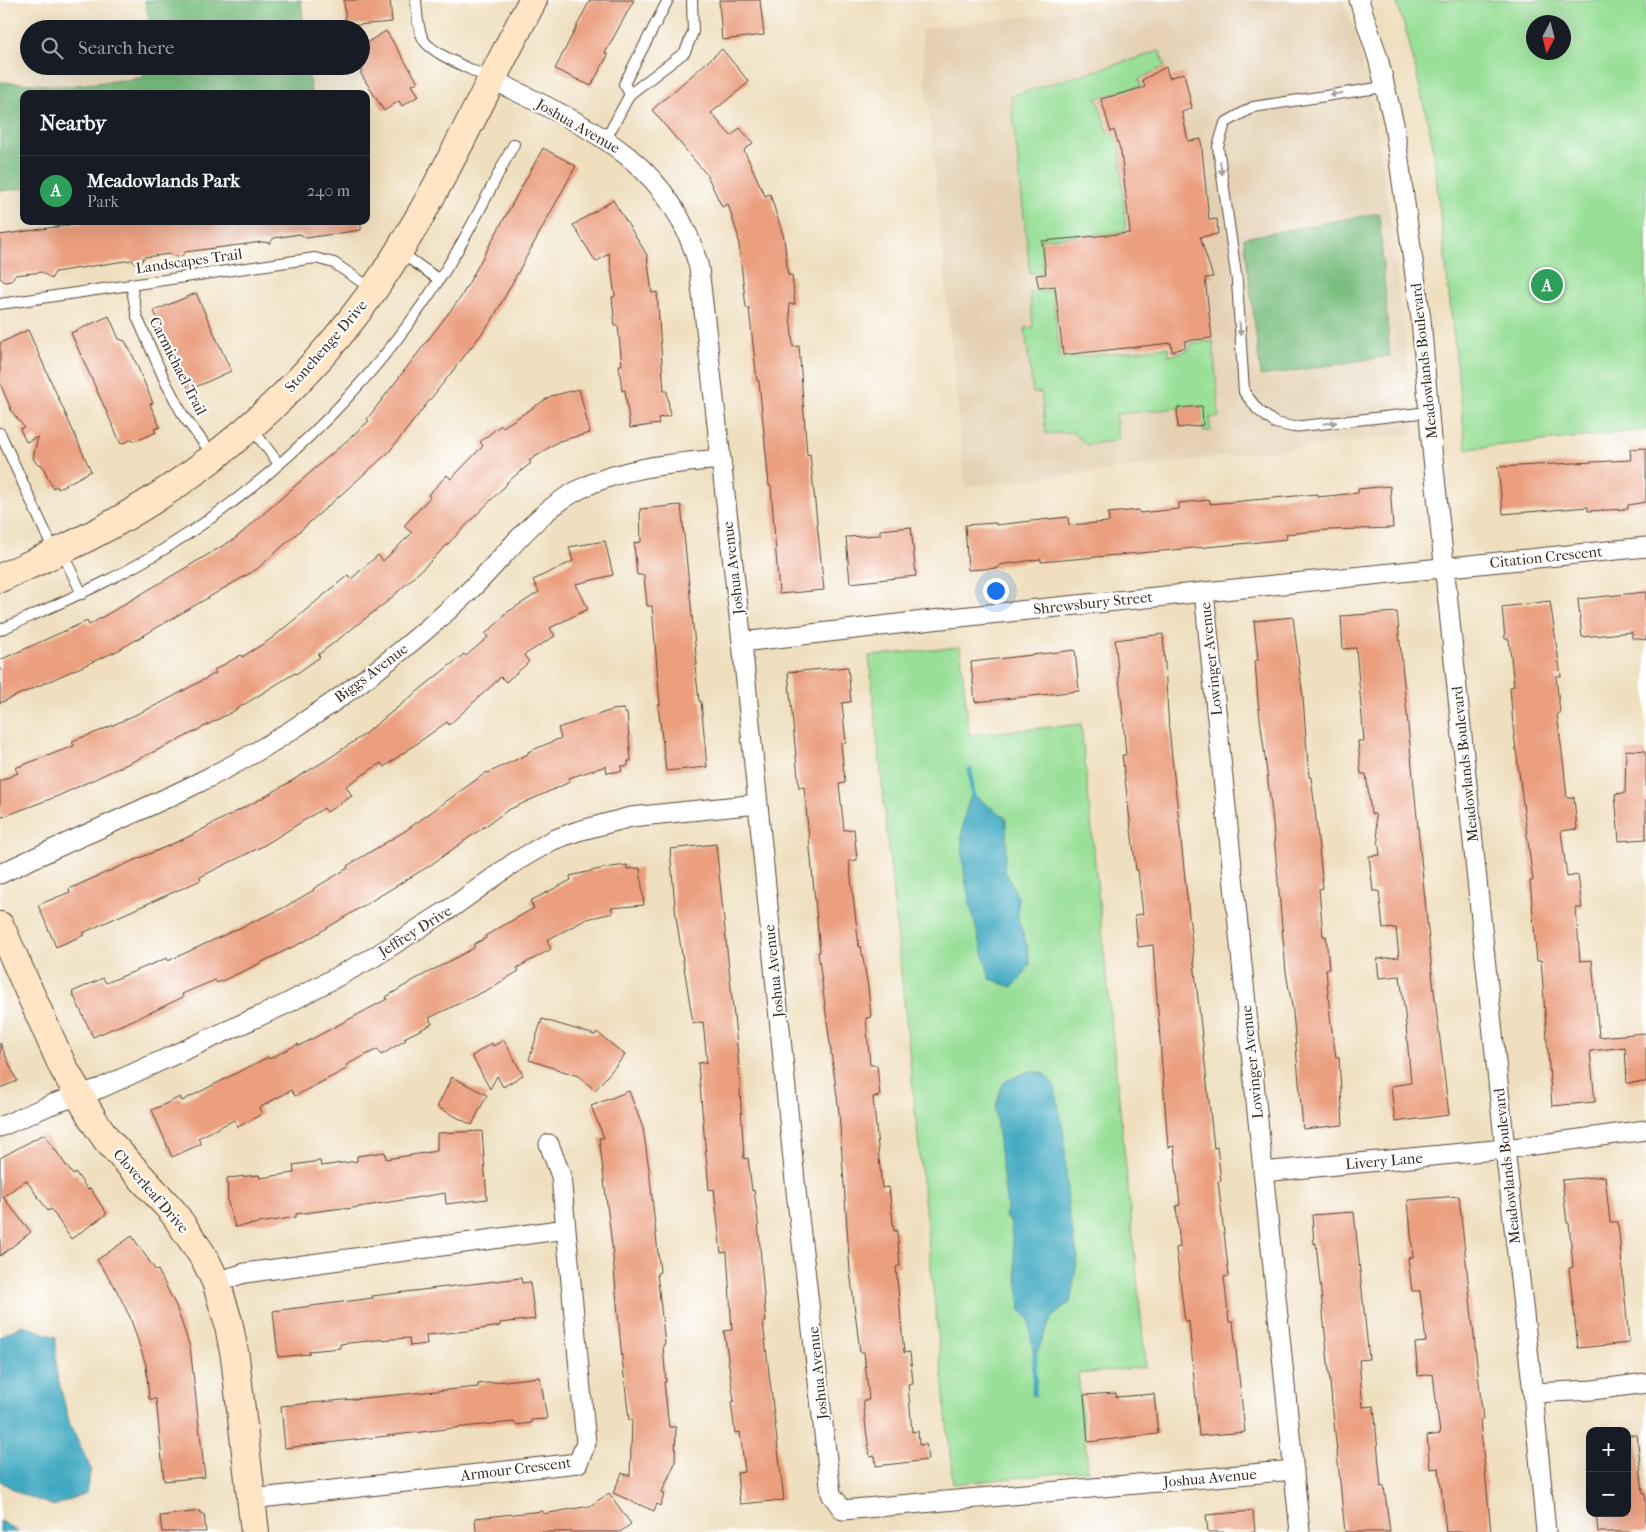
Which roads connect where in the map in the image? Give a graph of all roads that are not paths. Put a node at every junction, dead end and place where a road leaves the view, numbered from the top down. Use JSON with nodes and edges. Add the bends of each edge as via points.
{"nodes":[{"id":1,"x":416,"y":0,"type":"edge"},
{"id":2,"x":533,"y":0,"type":"edge"},
{"id":3,"x":668,"y":0,"type":"edge"},
{"id":4,"x":692,"y":0,"type":"edge"},
{"id":5,"x":1359,"y":0,"type":"edge"},
{"id":6,"x":491,"y":79,"type":"junction"},
{"id":7,"x":1384,"y":87,"type":"junction"},
{"id":8,"x":630,"y":94,"type":"junction"},
{"id":9,"x":606,"y":139,"type":"junction"},
{"id":10,"x":514,"y":144,"type":"dead end"},
{"id":11,"x":399,"y":252,"type":"junction"},
{"id":12,"x":438,"y":279,"type":"junction"},
{"id":13,"x":131,"y":284,"type":"junction"},
{"id":14,"x":373,"y":290,"type":"junction"},
{"id":15,"x":0,"y":304,"type":"edge"},
{"id":16,"x":1429,"y":412,"type":"junction"},
{"id":17,"x":250,"y":426,"type":"junction"},
{"id":18,"x":0,"y":433,"type":"edge"},
{"id":19,"x":214,"y":456,"type":"junction"},
{"id":20,"x":721,"y":459,"type":"junction"},
{"id":21,"x":279,"y":464,"type":"junction"},
{"id":22,"x":1646,"y":547,"type":"edge"},
{"id":23,"x":58,"y":552,"type":"junction"},
{"id":24,"x":1445,"y":567,"type":"junction"},
{"id":25,"x":0,"y":578,"type":"edge"},
{"id":26,"x":1204,"y":592,"type":"junction"},
{"id":27,"x":82,"y":594,"type":"junction"},
{"id":28,"x":0,"y":630,"type":"edge"},
{"id":29,"x":742,"y":642,"type":"junction"},
{"id":30,"x":758,"y":804,"type":"junction"},
{"id":31,"x":0,"y":874,"type":"edge"},
{"id":32,"x":0,"y":926,"type":"edge"},
{"id":33,"x":79,"y":1096,"type":"junction"},
{"id":34,"x":0,"y":1126,"type":"edge"},
{"id":35,"x":1646,"y":1130,"type":"edge"},
{"id":36,"x":549,"y":1144,"type":"dead end"},
{"id":37,"x":1505,"y":1149,"type":"junction"},
{"id":38,"x":1264,"y":1172,"type":"junction"},
{"id":39,"x":566,"y":1229,"type":"junction"},
{"id":40,"x":216,"y":1282,"type":"junction"},
{"id":41,"x":1646,"y":1383,"type":"edge"},
{"id":42,"x":1533,"y":1393,"type":"junction"},
{"id":43,"x":1294,"y":1470,"type":"junction"},
{"id":44,"x":251,"y":1499,"type":"junction"},
{"id":45,"x":255,"y":1532,"type":"edge"},
{"id":46,"x":1300,"y":1532,"type":"edge"},
{"id":47,"x":1546,"y":1532,"type":"edge"}],
"edges":[{"from":1,"to":6,"type":"lane","via":[[418,25],[424,41],[438,52]]},
{"from":2,"to":6,"type":"street","name":"Stonehenge Drive"},
{"from":3,"to":8,"type":"lane","via":[[624,84]]},
{"from":4,"to":8,"type":"lane","via":[[693,32],[685,52]]},
{"from":5,"to":7,"type":"street","name":"Meadowlands Boulevard"},
{"from":6,"to":9,"type":"street","name":"Joshua Avenue"},
{"from":6,"to":11,"type":"street","name":"Stonehenge Drive","via":[[429,201]]},
{"from":7,"to":16,"type":"street","name":"Meadowlands Boulevard","via":[[1402,174],[1421,319]]},
{"from":7,"to":16,"type":"lane","one_way":true,"via":[[1253,106],[1225,123],[1218,147],[1237,281],[1244,392],[1258,410],[1275,423],[1293,427]]},
{"from":8,"to":9,"type":"lane"},
{"from":9,"to":20,"type":"street","name":"Joshua Avenue","via":[[644,169],[667,197],[695,250],[706,310]]},
{"from":10,"to":12,"type":"lane","via":[[457,251]]},
{"from":11,"to":12,"type":"lane"},
{"from":11,"to":14,"type":"street","name":"Stonehenge Drive"},
{"from":12,"to":21,"type":"lane","via":[[408,325],[358,384]]},
{"from":13,"to":14,"type":"lane","name":"Landscapes Trail","via":[[315,258],[334,263]]},
{"from":13,"to":15,"type":"lane","name":"Landscapes Trail"},
{"from":13,"to":19,"type":"lane","name":"Carmichael Trail","via":[[137,317],[165,381],[184,417]]},
{"from":14,"to":17,"type":"street","name":"Stonehenge Drive","via":[[314,364]]},
{"from":16,"to":24,"type":"street","name":"Meadowlands Boulevard"},
{"from":17,"to":19,"type":"street","name":"Stonehenge Drive"},
{"from":17,"to":21,"type":"lane"},
{"from":18,"to":23,"type":"lane"},
{"from":19,"to":23,"type":"street","name":"Stonehenge Drive","via":[[132,512]]},
{"from":20,"to":29,"type":"street","name":"Joshua Avenue"},
{"from":20,"to":31,"type":"street","name":"Biggs Avenue","via":[[636,470],[596,482],[574,493],[542,516],[466,594],[377,672],[289,732],[208,777]]},
{"from":21,"to":27,"type":"lane","via":[[252,488],[170,546]]},
{"from":22,"to":24,"type":"street","name":"Citation Crescent"},
{"from":23,"to":25,"type":"street","name":"Stonehenge Drive"},
{"from":23,"to":27,"type":"lane"},
{"from":24,"to":26,"type":"street","name":"Shrewsbury Street"},
{"from":24,"to":37,"type":"street","name":"Meadowlands Boulevard"},
{"from":26,"to":29,"type":"street","name":"Shrewsbury Street"},
{"from":26,"to":38,"type":"street","name":"Lowinger Avenue"},
{"from":27,"to":28,"type":"lane"},
{"from":29,"to":30,"type":"street","name":"Joshua Avenue"},
{"from":30,"to":33,"type":"street","name":"Jeffrey Drive","via":[[631,816],[553,840],[359,966],[210,1040]]},
{"from":30,"to":43,"type":"street","name":"Joshua Avenue","via":[[796,1191],[831,1494],[843,1510]]},
{"from":32,"to":33,"type":"street","name":"Cloverleaf Drive"},
{"from":33,"to":34,"type":"street","name":"Jeffrey Drive"},
{"from":33,"to":40,"type":"street","name":"Cloverleaf Drive","via":[[107,1140],[173,1212],[205,1259]]},
{"from":35,"to":37,"type":"street"},
{"from":36,"to":39,"type":"street","name":"Armour Crescent","via":[[561,1176]]},
{"from":37,"to":38,"type":"street","name":"Livery Lane"},
{"from":37,"to":42,"type":"street","name":"Meadowlands Boulevard"},
{"from":38,"to":43,"type":"street","name":"Lowinger Avenue"},
{"from":39,"to":40,"type":"street","via":[[245,1273]]},
{"from":39,"to":44,"type":"street","name":"Armour Crescent","via":[[586,1443],[578,1463]]},
{"from":40,"to":44,"type":"street","name":"Cloverleaf Drive","via":[[236,1357]]},
{"from":41,"to":42,"type":"street"},
{"from":42,"to":47,"type":"street","name":"Meadowlands Boulevard"},
{"from":43,"to":46,"type":"street","name":"Lowinger Avenue"},
{"from":44,"to":45,"type":"street","name":"Cloverleaf Drive"}]}
